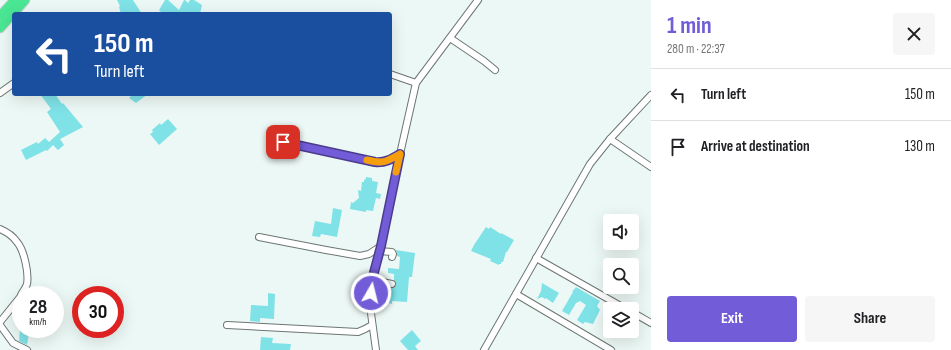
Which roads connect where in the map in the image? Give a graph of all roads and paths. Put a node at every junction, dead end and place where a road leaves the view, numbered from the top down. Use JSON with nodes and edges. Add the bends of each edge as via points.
{"nodes":[{"id":1,"x":15,"y":0,"type":"edge"},
{"id":2,"x":25,"y":0,"type":"edge"},
{"id":3,"x":478,"y":0,"type":"edge"},
{"id":4,"x":14,"y":12,"type":"edge"},
{"id":5,"x":12,"y":15,"type":"edge"},
{"id":6,"x":0,"y":16,"type":"edge"},
{"id":7,"x":0,"y":28,"type":"edge"},
{"id":8,"x":450,"y":38,"type":"junction"},
{"id":9,"x":495,"y":70,"type":"dead end"},
{"id":10,"x":392,"y":75,"type":"edge"},
{"id":11,"x":416,"y":83,"type":"junction"},
{"id":12,"x":12,"y":85,"type":"edge"},
{"id":13,"x":0,"y":94,"type":"edge"},
{"id":14,"x":651,"y":95,"type":"edge"},
{"id":15,"x":610,"y":139,"type":"junction"},
{"id":16,"x":283,"y":142,"type":"dead end"},
{"id":17,"x":400,"y":154,"type":"junction"},
{"id":18,"x":651,"y":167,"type":"edge"},
{"id":19,"x":0,"y":229,"type":"edge"},
{"id":20,"x":259,"y":237,"type":"dead end"},
{"id":21,"x":380,"y":248,"type":"junction"},
{"id":22,"x":392,"y":257,"type":"dead end"},
{"id":23,"x":536,"y":258,"type":"junction"},
{"id":24,"x":372,"y":280,"type":"junction"},
{"id":25,"x":392,"y":284,"type":"dead end"},
{"id":26,"x":26,"y":286,"type":"edge"},
{"id":27,"x":516,"y":294,"type":"junction"},
{"id":28,"x":614,"y":302,"type":"edge"},
{"id":29,"x":12,"y":307,"type":"edge"},
{"id":30,"x":639,"y":316,"type":"edge"},
{"id":31,"x":651,"y":323,"type":"edge"},
{"id":32,"x":0,"y":324,"type":"edge"},
{"id":33,"x":227,"y":325,"type":"dead end"},
{"id":34,"x":372,"y":325,"type":"junction"},
{"id":35,"x":27,"y":350,"type":"edge"},
{"id":36,"x":376,"y":350,"type":"edge"},
{"id":37,"x":484,"y":350,"type":"edge"},
{"id":38,"x":611,"y":350,"type":"edge"}],
"edges":[{"from":1,"to":6,"type":"highway"},
{"from":2,"to":4,"type":"highway"},
{"from":3,"to":8,"type":"street"},
{"from":5,"to":7,"type":"highway"},
{"from":8,"to":9,"type":"street","via":[[471,48]]},
{"from":8,"to":11,"type":"street"},
{"from":10,"to":11,"type":"street"},
{"from":11,"to":17,"type":"street"},
{"from":12,"to":13,"type":"street"},
{"from":14,"to":15,"type":"street"},
{"from":15,"to":18,"type":"street"},
{"from":15,"to":23,"type":"street","via":[[590,164]]},
{"from":16,"to":17,"type":"street","via":[[381,163]]},
{"from":17,"to":21,"type":"street"},
{"from":19,"to":26,"type":"street","via":[[10,234],[18,243],[26,261]]},
{"from":20,"to":21,"type":"street","via":[[360,256]]},
{"from":21,"to":22,"type":"street","via":[[392,252]]},
{"from":21,"to":24,"type":"street"},
{"from":23,"to":27,"type":"street"},
{"from":23,"to":28,"type":"street"},
{"from":24,"to":25,"type":"street"},
{"from":24,"to":34,"type":"street"},
{"from":27,"to":37,"type":"street"},
{"from":27,"to":38,"type":"street"},
{"from":29,"to":32,"type":"street"},
{"from":30,"to":31,"type":"street"},
{"from":32,"to":35,"type":"street","via":[[14,343]]},
{"from":33,"to":34,"type":"street","via":[[358,332]]},
{"from":34,"to":36,"type":"street"}]}
